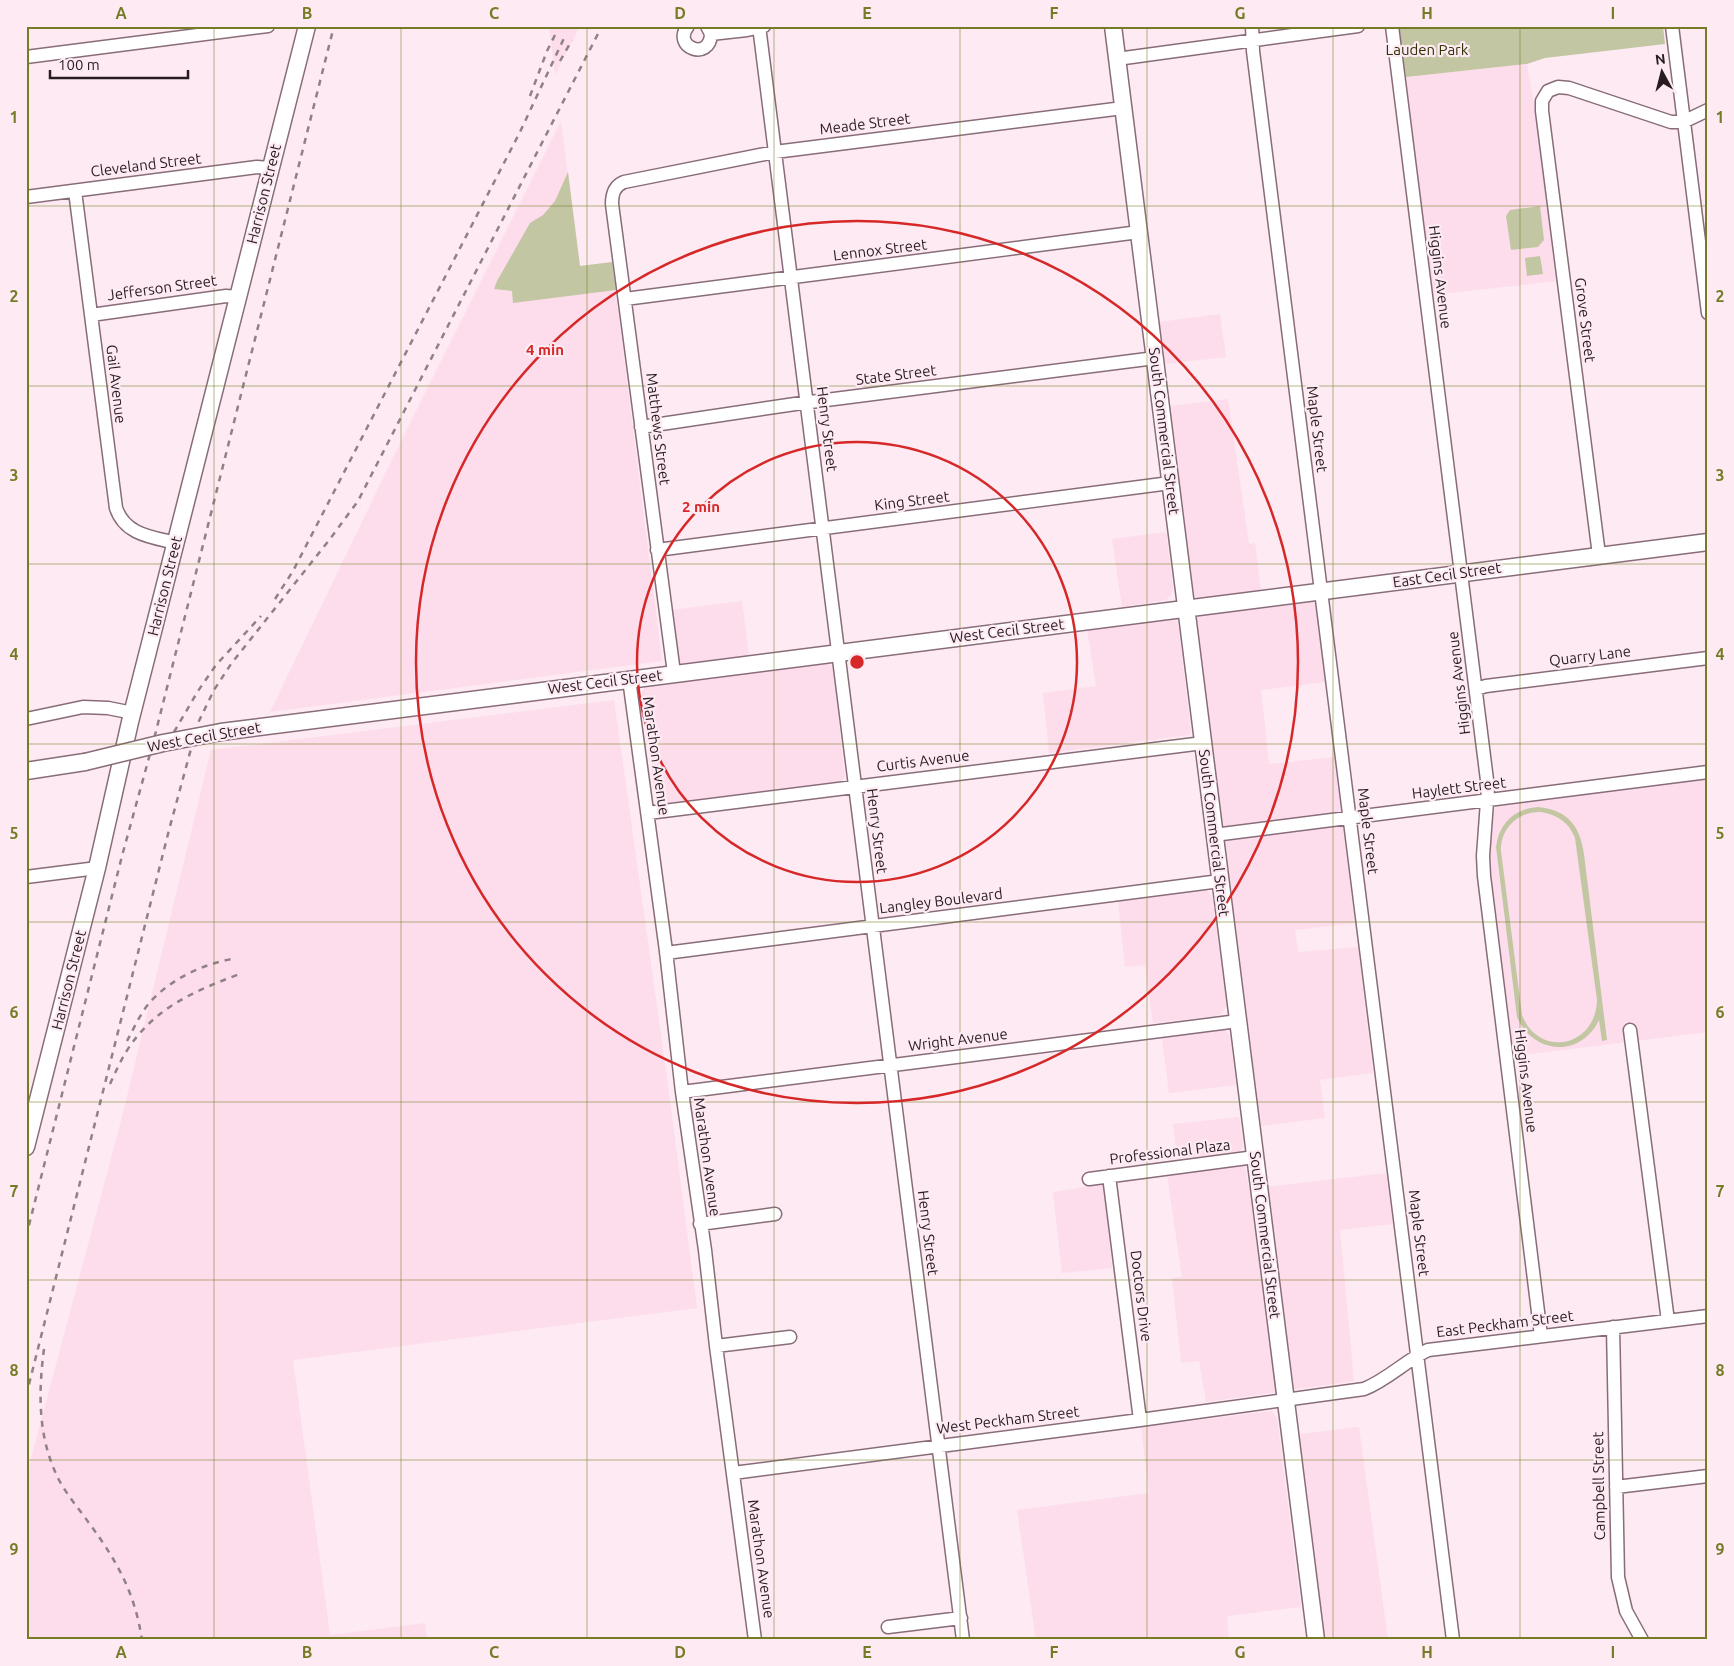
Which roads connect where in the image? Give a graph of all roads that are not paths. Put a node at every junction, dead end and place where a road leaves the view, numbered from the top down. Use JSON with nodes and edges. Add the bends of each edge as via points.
{"nodes":[{"id":1,"x":268,"y":26,"type":"edge"},
{"id":2,"x":307,"y":26,"type":"edge"},
{"id":3,"x":688,"y":26,"type":"edge"},
{"id":4,"x":1113,"y":26,"type":"edge"},
{"id":5,"x":1252,"y":26,"type":"edge"},
{"id":6,"x":1358,"y":26,"type":"edge"},
{"id":7,"x":1392,"y":26,"type":"edge"},
{"id":8,"x":1672,"y":26,"type":"edge"},
{"id":9,"x":760,"y":27,"type":"edge"},
{"id":10,"x":709,"y":30,"type":"edge"},
{"id":11,"x":1252,"y":40,"type":"junction"},
{"id":12,"x":26,"y":57,"type":"edge"},
{"id":13,"x":1117,"y":59,"type":"junction"},
{"id":14,"x":1123,"y":108,"type":"junction"},
{"id":15,"x":1708,"y":110,"type":"edge"},
{"id":16,"x":1684,"y":122,"type":"junction"},
{"id":17,"x":775,"y":152,"type":"junction"},
{"id":18,"x":270,"y":168,"type":"junction"},
{"id":19,"x":615,"y":188,"type":"joint"},
{"id":20,"x":75,"y":191,"type":"junction"},
{"id":21,"x":26,"y":197,"type":"edge"},
{"id":22,"x":1139,"y":232,"type":"junction"},
{"id":23,"x":791,"y":278,"type":"junction"},
{"id":24,"x":238,"y":297,"type":"junction"},
{"id":25,"x":625,"y":299,"type":"junction"},
{"id":26,"x":1708,"y":312,"type":"edge"},
{"id":27,"x":91,"y":315,"type":"junction"},
{"id":28,"x":1155,"y":358,"type":"junction"},
{"id":29,"x":807,"y":403,"type":"junction"},
{"id":30,"x":641,"y":427,"type":"junction"},
{"id":31,"x":1170,"y":483,"type":"junction"},
{"id":32,"x":823,"y":528,"type":"junction"},
{"id":33,"x":1708,"y":542,"type":"edge"},
{"id":34,"x":176,"y":543,"type":"junction"},
{"id":35,"x":657,"y":550,"type":"junction"},
{"id":36,"x":1599,"y":555,"type":"junction"},
{"id":37,"x":1462,"y":573,"type":"junction"},
{"id":38,"x":1322,"y":592,"type":"junction"},
{"id":39,"x":1187,"y":609,"type":"junction"},
{"id":40,"x":838,"y":652,"type":"junction"},
{"id":41,"x":1708,"y":658,"type":"edge"},
{"id":42,"x":674,"y":673,"type":"junction"},
{"id":43,"x":629,"y":679,"type":"junction"},
{"id":44,"x":1476,"y":689,"type":"junction"},
{"id":45,"x":133,"y":713,"type":"junction"},
{"id":46,"x":26,"y":719,"type":"edge"},
{"id":47,"x":1203,"y":743,"type":"junction"},
{"id":48,"x":26,"y":771,"type":"edge"},
{"id":49,"x":1708,"y":772,"type":"edge"},
{"id":50,"x":855,"y":786,"type":"junction"},
{"id":51,"x":1488,"y":800,"type":"junction"},
{"id":52,"x":648,"y":813,"type":"junction"},
{"id":53,"x":1350,"y":818,"type":"junction"},
{"id":54,"x":1214,"y":835,"type":"junction"},
{"id":55,"x":97,"y":868,"type":"junction"},
{"id":56,"x":26,"y":877,"type":"edge"},
{"id":57,"x":1220,"y":881,"type":"junction"},
{"id":58,"x":873,"y":926,"type":"junction"},
{"id":59,"x":666,"y":953,"type":"junction"},
{"id":60,"x":1238,"y":1021,"type":"junction"},
{"id":61,"x":1630,"y":1030,"type":"dead end"},
{"id":62,"x":890,"y":1065,"type":"junction"},
{"id":63,"x":682,"y":1092,"type":"junction"},
{"id":64,"x":29,"y":1128,"type":"edge"},
{"id":65,"x":26,"y":1147,"type":"edge"},
{"id":66,"x":1255,"y":1157,"type":"junction"},
{"id":67,"x":1109,"y":1176,"type":"junction"},
{"id":68,"x":1089,"y":1179,"type":"dead end"},
{"id":69,"x":775,"y":1214,"type":"dead end"},
{"id":70,"x":700,"y":1224,"type":"junction"},
{"id":71,"x":1708,"y":1316,"type":"edge"},
{"id":72,"x":1668,"y":1321,"type":"junction"},
{"id":73,"x":1613,"y":1327,"type":"junction"},
{"id":74,"x":790,"y":1336,"type":"dead end"},
{"id":75,"x":1541,"y":1336,"type":"junction"},
{"id":76,"x":716,"y":1346,"type":"junction"},
{"id":77,"x":1418,"y":1355,"type":"junction"},
{"id":78,"x":1287,"y":1400,"type":"junction"},
{"id":79,"x":1140,"y":1420,"type":"junction"},
{"id":80,"x":939,"y":1445,"type":"junction"},
{"id":81,"x":733,"y":1473,"type":"junction"},
{"id":82,"x":1708,"y":1476,"type":"edge"},
{"id":83,"x":1616,"y":1487,"type":"junction"},
{"id":84,"x":961,"y":1618,"type":"junction"},
{"id":85,"x":888,"y":1627,"type":"dead end"},
{"id":86,"x":755,"y":1640,"type":"edge"},
{"id":87,"x":963,"y":1640,"type":"edge"},
{"id":88,"x":1316,"y":1640,"type":"edge"},
{"id":89,"x":1454,"y":1640,"type":"edge"},
{"id":90,"x":1642,"y":1640,"type":"edge"}],
"edges":[{"from":1,"to":12,"type":"street"},
{"from":2,"to":18,"type":"main road","name":"Harrison Street"},
{"from":3,"to":10,"type":"street","via":[[684,39],[697,50],[709,43]]},
{"from":4,"to":13,"type":"main road","name":"South Commercial Street"},
{"from":5,"to":11,"type":"street","name":"Maple Street"},
{"from":6,"to":11,"type":"street"},
{"from":7,"to":37,"type":"street","name":"Higgins Avenue"},
{"from":8,"to":16,"type":"street"},
{"from":9,"to":10,"type":"street"},
{"from":9,"to":17,"type":"street","name":"Henry Street"},
{"from":11,"to":13,"type":"street"},
{"from":11,"to":38,"type":"street","name":"Maple Street"},
{"from":13,"to":14,"type":"main road","name":"South Commercial Street"},
{"from":14,"to":17,"type":"street","name":"Meade Street"},
{"from":14,"to":22,"type":"main road","name":"South Commercial Street"},
{"from":15,"to":16,"type":"street"},
{"from":16,"to":26,"type":"street"},
{"from":16,"to":36,"type":"street","name":"Grove Street","via":[[1667,121],[1569,88],[1548,91],[1542,100]]},
{"from":17,"to":19,"type":"street","name":"Meade Street","via":[[624,182]]},
{"from":17,"to":23,"type":"street","name":"Henry Street"},
{"from":18,"to":20,"type":"street","name":"Cleveland Street","via":[[257,167]]},
{"from":18,"to":24,"type":"main road","name":"Harrison Street"},
{"from":19,"to":25,"type":"street","name":"Matthews Street","via":[[612,204]]},
{"from":20,"to":21,"type":"street","name":"Cleveland Street"},
{"from":20,"to":27,"type":"street","name":"Gail Avenue"},
{"from":22,"to":23,"type":"street","name":"Lennox Street"},
{"from":22,"to":28,"type":"main road","name":"South Commercial Street"},
{"from":23,"to":25,"type":"street","name":"Lennox Street"},
{"from":23,"to":29,"type":"street","name":"Henry Street"},
{"from":24,"to":27,"type":"street","name":"Jefferson Street"},
{"from":24,"to":34,"type":"main road","name":"Harrison Street"},
{"from":25,"to":30,"type":"street","name":"Matthews Street"},
{"from":27,"to":34,"type":"street","name":"Gail Avenue","via":[[118,516],[134,531]]},
{"from":28,"to":29,"type":"street","name":"State Street"},
{"from":28,"to":31,"type":"main road","name":"South Commercial Street"},
{"from":29,"to":30,"type":"street","name":"State Street"},
{"from":29,"to":32,"type":"street","name":"Henry Street"},
{"from":30,"to":35,"type":"street","name":"Matthews Street"},
{"from":31,"to":32,"type":"street","name":"King Street"},
{"from":31,"to":39,"type":"main road","name":"South Commercial Street"},
{"from":32,"to":35,"type":"street","name":"King Street"},
{"from":32,"to":40,"type":"street","name":"Henry Street"},
{"from":33,"to":36,"type":"main road","name":"East Cecil Street"},
{"from":34,"to":45,"type":"main road","name":"Harrison Street"},
{"from":35,"to":42,"type":"street","name":"Matthews Street"},
{"from":36,"to":37,"type":"main road","name":"East Cecil Street"},
{"from":37,"to":38,"type":"main road","name":"East Cecil Street"},
{"from":37,"to":44,"type":"street","name":"Higgins Avenue"},
{"from":38,"to":39,"type":"main road","name":"East Cecil Street"},
{"from":38,"to":53,"type":"street","name":"Maple Street"},
{"from":39,"to":40,"type":"main road","name":"West Cecil Street"},
{"from":39,"to":47,"type":"main road","name":"South Commercial Street"},
{"from":40,"to":42,"type":"main road","name":"West Cecil Street"},
{"from":40,"to":50,"type":"street","name":"Henry Street"},
{"from":41,"to":44,"type":"street","name":"Quarry Lane"},
{"from":42,"to":43,"type":"main road","name":"West Cecil Street"},
{"from":43,"to":48,"type":"main road","name":"West Cecil Street","bridge":true,"via":[[221,732],[85,762]]},
{"from":43,"to":52,"type":"street","name":"Marathon Avenue"},
{"from":44,"to":51,"type":"street","name":"Higgins Avenue"},
{"from":45,"to":46,"type":"street","via":[[83,707]]},
{"from":45,"to":55,"type":"main road","name":"Harrison Street"},
{"from":47,"to":50,"type":"street","name":"Curtis Avenue"},
{"from":47,"to":54,"type":"main road","name":"South Commercial Street"},
{"from":49,"to":51,"type":"street","name":"Haylett Street"},
{"from":50,"to":52,"type":"street","name":"Curtis Avenue"},
{"from":50,"to":58,"type":"street","name":"Henry Street"},
{"from":51,"to":53,"type":"street","name":"Haylett Street"},
{"from":51,"to":75,"type":"street","name":"Higgins Avenue","via":[[1484,876]]},
{"from":52,"to":59,"type":"street","name":"Marathon Avenue"},
{"from":53,"to":54,"type":"street","name":"Haylett Street"},
{"from":53,"to":77,"type":"street","name":"Maple Street"},
{"from":54,"to":57,"type":"main road","name":"South Commercial Street"},
{"from":55,"to":56,"type":"street"},
{"from":55,"to":64,"type":"main road","name":"Harrison Street"},
{"from":57,"to":58,"type":"street","name":"Langley Boulevard"},
{"from":57,"to":60,"type":"main road","name":"South Commercial Street"},
{"from":58,"to":59,"type":"street","name":"Langley Boulevard"},
{"from":58,"to":62,"type":"street","name":"Henry Street"},
{"from":59,"to":63,"type":"street","name":"Marathon Avenue"},
{"from":60,"to":62,"type":"street","name":"Wright Avenue"},
{"from":60,"to":66,"type":"main road","name":"South Commercial Street"},
{"from":61,"to":72,"type":"street"},
{"from":62,"to":63,"type":"street","name":"Wright Avenue"},
{"from":62,"to":80,"type":"street","name":"Henry Street"},
{"from":63,"to":70,"type":"street","name":"Marathon Avenue"},
{"from":64,"to":65,"type":"main road","name":"Harrison Street"},
{"from":66,"to":67,"type":"street","name":"Professional Plaza"},
{"from":66,"to":78,"type":"main road","name":"South Commercial Street"},
{"from":67,"to":68,"type":"street","name":"Professional Plaza"},
{"from":67,"to":79,"type":"street","name":"Doctors Drive"},
{"from":69,"to":70,"type":"street"},
{"from":70,"to":76,"type":"street","name":"Marathon Avenue"},
{"from":71,"to":72,"type":"street","name":"East Peckham Street"},
{"from":72,"to":73,"type":"street","name":"East Peckham Street"},
{"from":73,"to":75,"type":"street","name":"East Peckham Street"},
{"from":73,"to":83,"type":"street","name":"Campbell Street"},
{"from":74,"to":76,"type":"street"},
{"from":75,"to":77,"type":"street","name":"East Peckham Street","via":[[1428,1350]]},
{"from":76,"to":81,"type":"street","name":"Marathon Avenue"},
{"from":77,"to":78,"type":"street","name":"East Peckham Street","via":[[1364,1388]]},
{"from":77,"to":89,"type":"street","name":"Maple Street"},
{"from":78,"to":79,"type":"street","name":"West Peckham Street"},
{"from":78,"to":88,"type":"main road","name":"South Commercial Street"},
{"from":79,"to":80,"type":"street","name":"West Peckham Street"},
{"from":80,"to":81,"type":"street","name":"West Peckham Street"},
{"from":80,"to":84,"type":"street","name":"Henry Street"},
{"from":81,"to":86,"type":"street","name":"Marathon Avenue"},
{"from":82,"to":83,"type":"street"},
{"from":83,"to":90,"type":"street","name":"Campbell Street","via":[[1620,1590],[1628,1615]]},
{"from":84,"to":85,"type":"street"},
{"from":84,"to":87,"type":"street","name":"Henry Street"}]}
